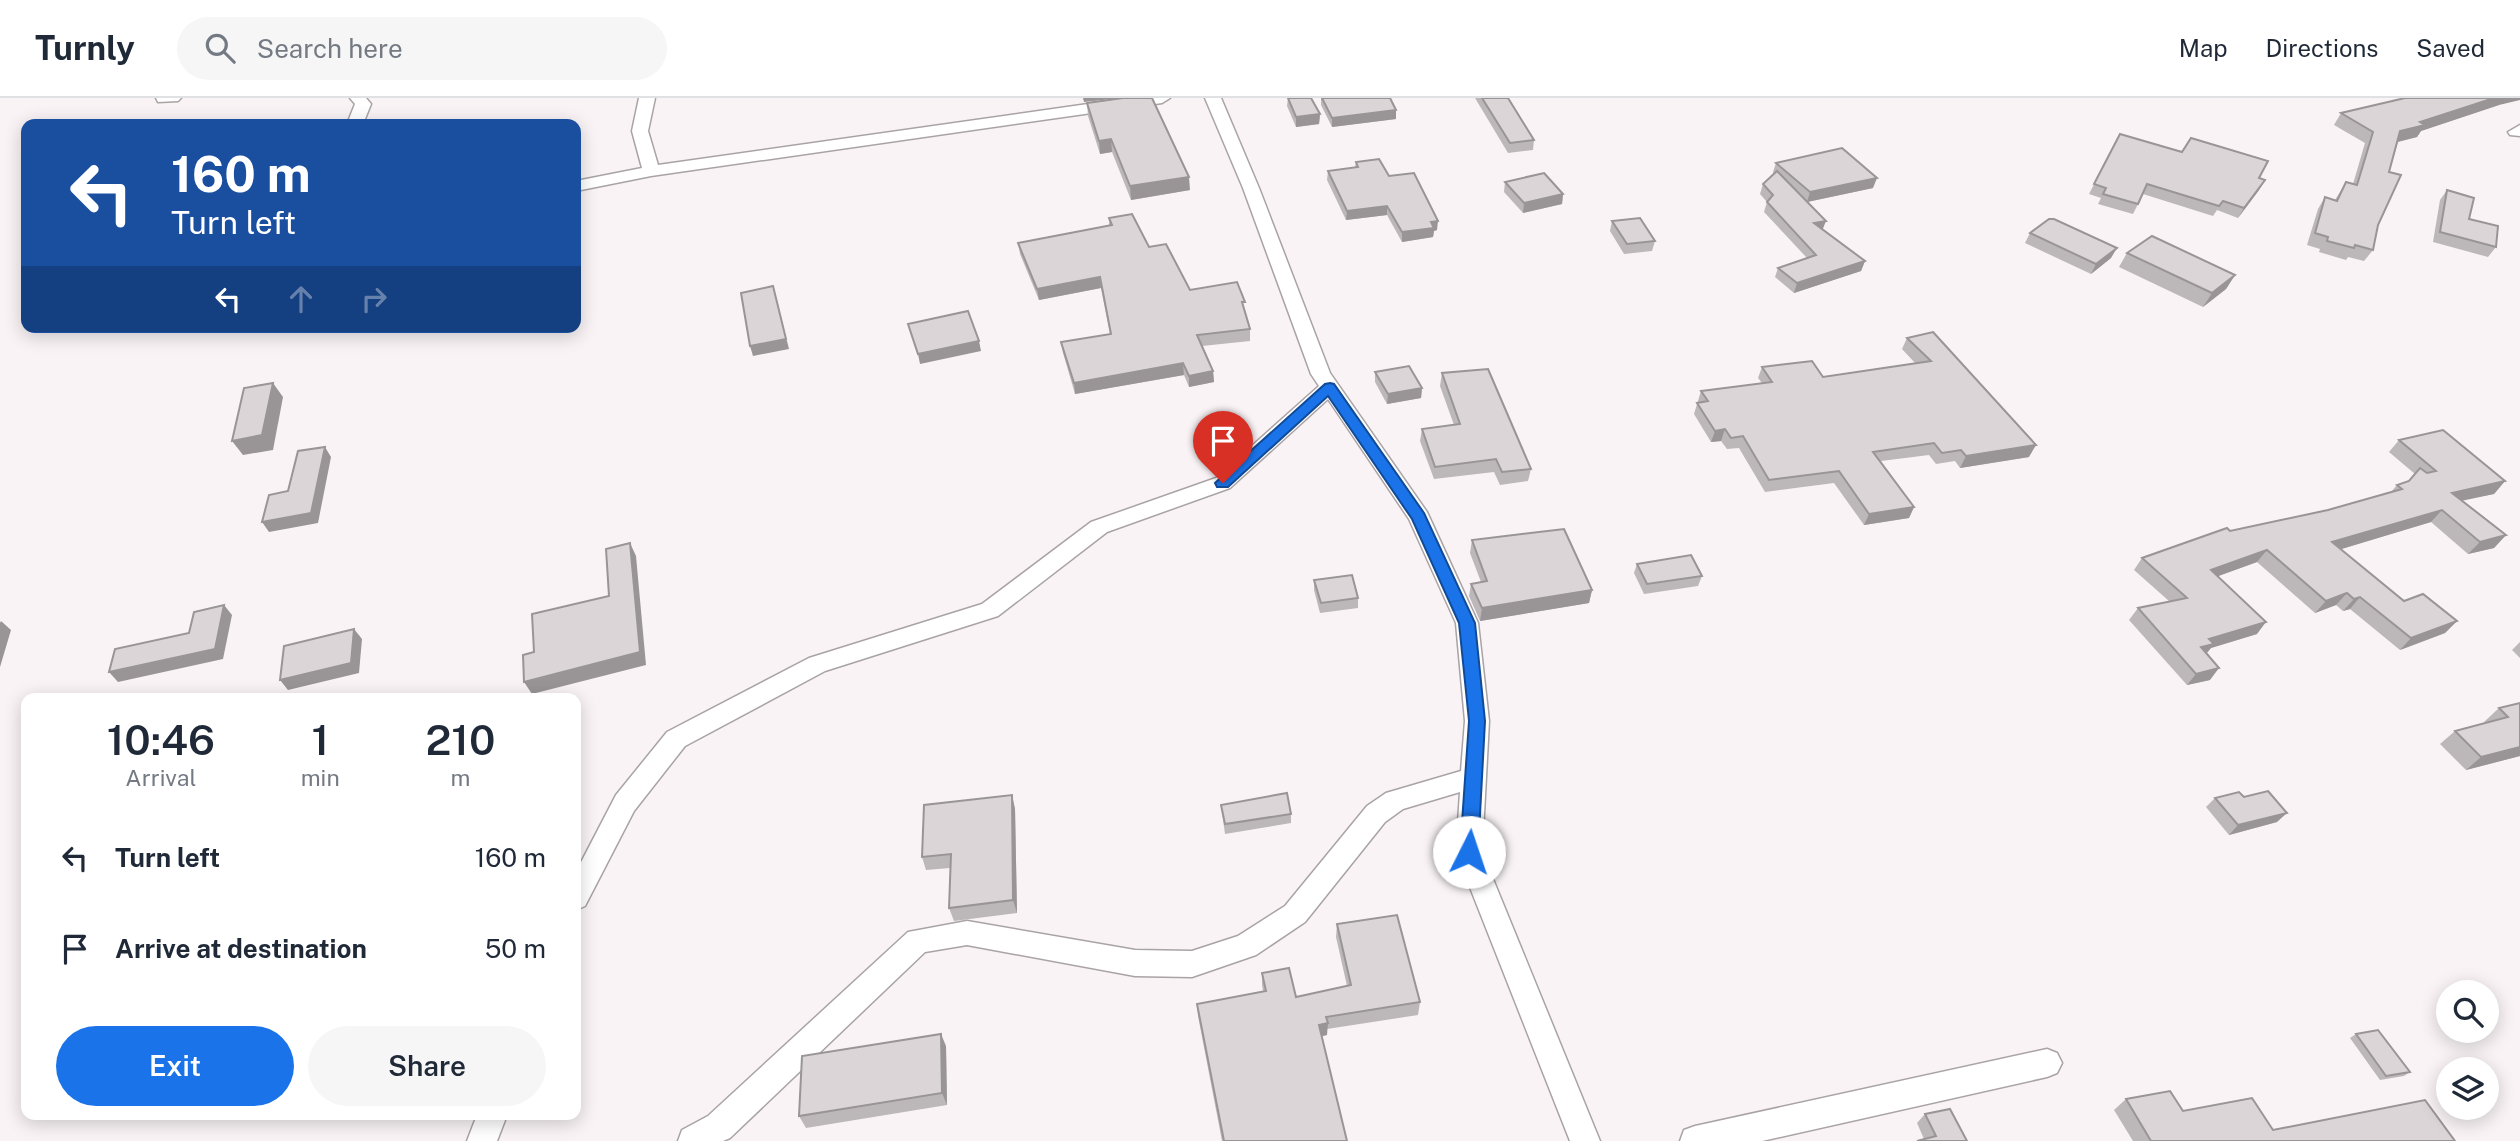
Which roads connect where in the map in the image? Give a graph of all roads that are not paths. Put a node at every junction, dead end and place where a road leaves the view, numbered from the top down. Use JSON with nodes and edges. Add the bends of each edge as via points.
{"nodes":[{"id":1,"x":163,"y":98,"type":"edge"},
{"id":2,"x":173,"y":98,"type":"edge"},
{"id":3,"x":358,"y":98,"type":"edge"},
{"id":4,"x":647,"y":98,"type":"edge"},
{"id":5,"x":1162,"y":98,"type":"edge"},
{"id":6,"x":1213,"y":98,"type":"edge"},
{"id":7,"x":357,"y":119,"type":"edge"},
{"id":8,"x":651,"y":172,"type":"junction"},
{"id":9,"x":581,"y":185,"type":"edge"},
{"id":10,"x":1330,"y":387,"type":"junction"},
{"id":11,"x":1474,"y":778,"type":"junction"},
{"id":12,"x":581,"y":888,"type":"edge"},
{"id":13,"x":2047,"y":1063,"type":"dead end"},
{"id":14,"x":490,"y":1120,"type":"edge"},
{"id":15,"x":482,"y":1141,"type":"edge"},
{"id":16,"x":693,"y":1141,"type":"edge"},
{"id":17,"x":1585,"y":1141,"type":"edge"},
{"id":18,"x":1695,"y":1141,"type":"edge"}],
"edges":[{"from":1,"to":2,"type":"street"},
{"from":3,"to":7,"type":"street","via":[[363,104]]},
{"from":4,"to":8,"type":"street","via":[[639,131]]},
{"from":5,"to":8,"type":"street"},
{"from":6,"to":10,"type":"street"},
{"from":8,"to":9,"type":"street"},
{"from":10,"to":11,"type":"street","via":[[1419,517],[1467,623],[1477,721]]},
{"from":10,"to":12,"type":"street","via":[[1223,483],[1098,527],[990,610],[817,664],[676,738],[625,803]]},
{"from":11,"to":16,"type":"street","via":[[1395,802],[1376,814],[1295,914],[1246,946],[1192,964],[1135,963],[967,933],[918,941],[719,1127]]},
{"from":11,"to":17,"type":"street","via":[[1469,852]]},
{"from":13,"to":18,"type":"street"},
{"from":14,"to":15,"type":"street"}]}
